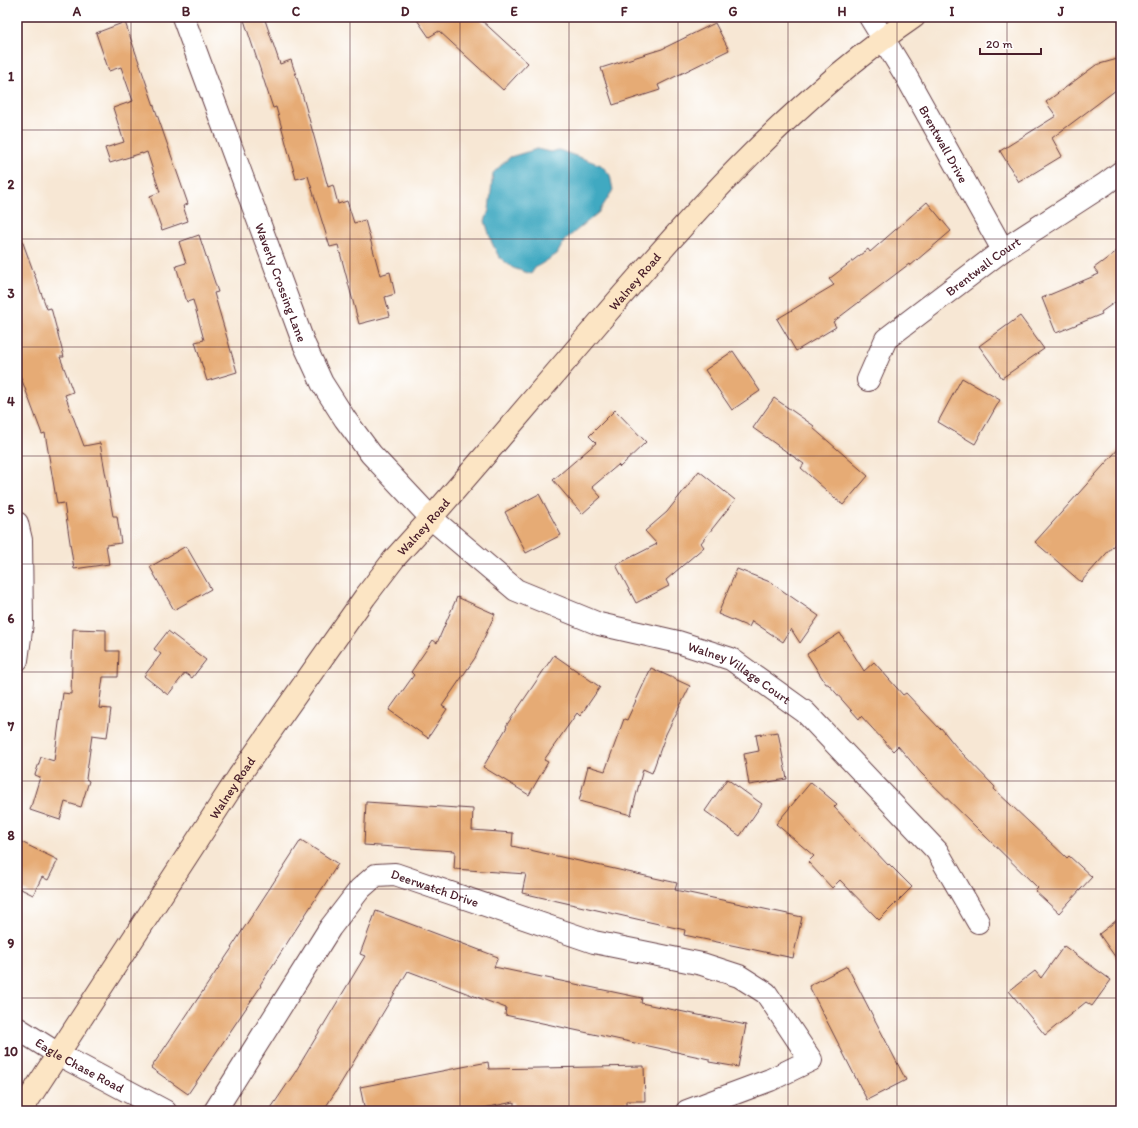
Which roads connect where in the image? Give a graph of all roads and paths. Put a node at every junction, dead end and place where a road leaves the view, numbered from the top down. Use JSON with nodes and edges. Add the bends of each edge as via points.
{"nodes":[{"id":1,"x":183,"y":17,"type":"edge"},
{"id":2,"x":870,"y":17,"type":"edge"},
{"id":3,"x":914,"y":17,"type":"edge"},
{"id":4,"x":882,"y":39,"type":"junction"},
{"id":5,"x":1121,"y":172,"type":"edge"},
{"id":6,"x":1003,"y":250,"type":"junction"},
{"id":7,"x":868,"y":380,"type":"dead end"},
{"id":8,"x":431,"y":518,"type":"junction"},
{"id":9,"x":18,"y":535,"type":"edge"},
{"id":10,"x":17,"y":660,"type":"edge"},
{"id":11,"x":978,"y":922,"type":"dead end"},
{"id":12,"x":17,"y":1028,"type":"edge"},
{"id":13,"x":58,"y":1054,"type":"junction"},
{"id":14,"x":21,"y":1111,"type":"edge"},
{"id":15,"x":165,"y":1111,"type":"edge"},
{"id":16,"x":214,"y":1111,"type":"edge"},
{"id":17,"x":687,"y":1111,"type":"edge"}],
"edges":[{"from":1,"to":8,"type":"street","name":"Waverly Crossing Lane","via":[[304,344],[322,383],[344,419],[371,454]]},
{"from":2,"to":4,"type":"street","name":"Brentwall Drive"},
{"from":3,"to":4,"type":"main road","name":"Walney Road"},
{"from":4,"to":6,"type":"street","name":"Brentwall Drive","via":[[906,76]]},
{"from":4,"to":8,"type":"main road","name":"Walney Road","via":[[804,103],[660,251]]},
{"from":5,"to":6,"type":"street","name":"Brentwall Court"},
{"from":6,"to":7,"type":"street","name":"Brentwall Court","via":[[886,339]]},
{"from":8,"to":11,"type":"street","name":"Walney Village Court","via":[[516,590],[599,624],[678,642],[731,659],[805,712],[937,850]]},
{"from":8,"to":13,"type":"main road","name":"Walney Road","via":[[394,559],[365,597],[239,776]]},
{"from":9,"to":10,"type":"street","via":[[22,623]]},
{"from":12,"to":13,"type":"street","name":"Eagle Chase Road"},
{"from":13,"to":14,"type":"main road","name":"Walney Road"},
{"from":13,"to":15,"type":"street","name":"Eagle Chase Road"},
{"from":16,"to":17,"type":"street","name":"Deerwatch Drive","via":[[330,928],[360,889],[376,875],[395,874],[594,942],[702,964],[739,976],[766,993],[811,1060],[770,1080]]}]}
